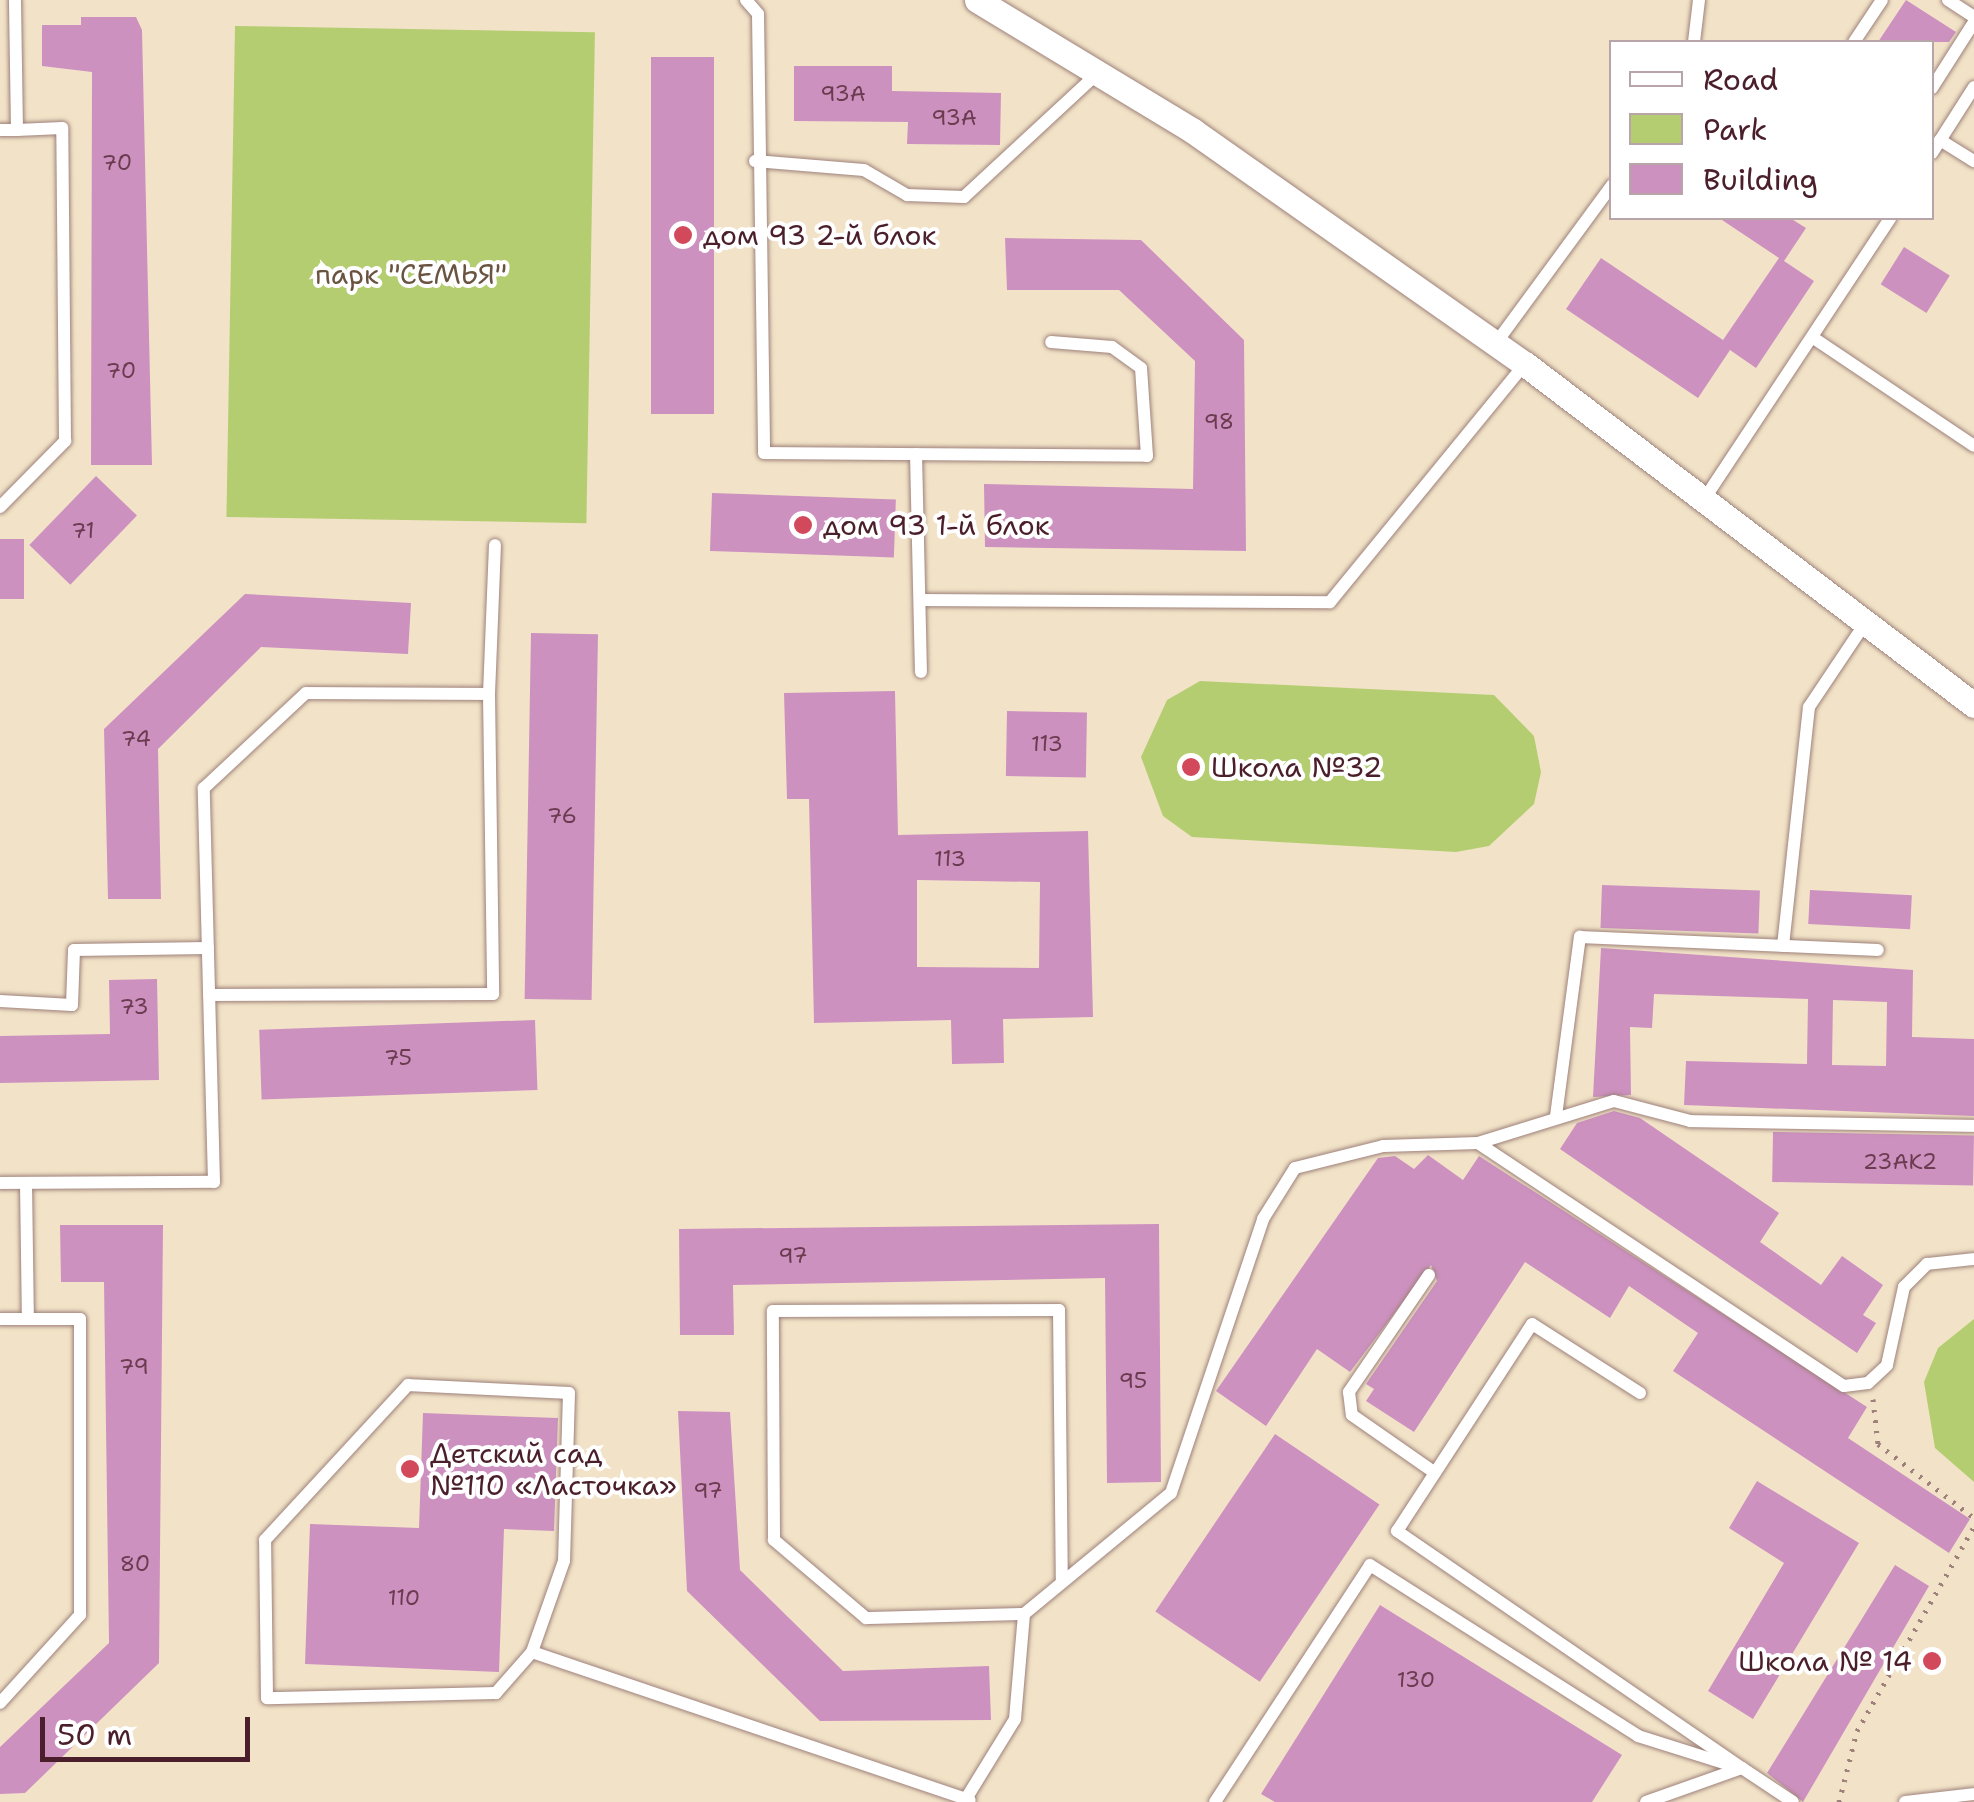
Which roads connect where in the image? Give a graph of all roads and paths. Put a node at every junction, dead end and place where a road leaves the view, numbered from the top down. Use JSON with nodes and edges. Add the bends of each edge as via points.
{"nodes":[{"id":1,"x":15,"y":0,"type":"edge"},
{"id":2,"x":746,"y":0,"type":"edge"},
{"id":3,"x":977,"y":0,"type":"edge"},
{"id":4,"x":1698,"y":0,"type":"edge"},
{"id":5,"x":1882,"y":0,"type":"edge"},
{"id":6,"x":1948,"y":0,"type":"edge"},
{"id":7,"x":1974,"y":19,"type":"edge"},
{"id":8,"x":1694,"y":40,"type":"edge"},
{"id":9,"x":1855,"y":40,"type":"edge"},
{"id":10,"x":1100,"y":71,"type":"junction"},
{"id":11,"x":1934,"y":85,"type":"edge"},
{"id":12,"x":1974,"y":87,"type":"edge"},
{"id":13,"x":0,"y":130,"type":"edge"},
{"id":14,"x":17,"y":130,"type":"junction"},
{"id":15,"x":1940,"y":140,"type":"junction"},
{"id":16,"x":1934,"y":150,"type":"edge"},
{"id":17,"x":1974,"y":160,"type":"edge"},
{"id":18,"x":754,"y":161,"type":"junction"},
{"id":19,"x":1609,"y":189,"type":"edge"},
{"id":20,"x":1889,"y":220,"type":"edge"},
{"id":21,"x":1812,"y":337,"type":"junction"},
{"id":22,"x":1052,"y":342,"type":"dead end"},
{"id":23,"x":1496,"y":343,"type":"junction"},
{"id":24,"x":1525,"y":364,"type":"junction"},
{"id":25,"x":1974,"y":446,"type":"edge"},
{"id":26,"x":916,"y":454,"type":"junction"},
{"id":27,"x":1705,"y":498,"type":"junction"},
{"id":28,"x":0,"y":507,"type":"edge"},
{"id":29,"x":495,"y":545,"type":"dead end"},
{"id":30,"x":920,"y":600,"type":"junction"},
{"id":31,"x":1866,"y":622,"type":"junction"},
{"id":32,"x":921,"y":672,"type":"dead end"},
{"id":33,"x":488,"y":694,"type":"junction"},
{"id":34,"x":1974,"y":705,"type":"edge"},
{"id":35,"x":1783,"y":946,"type":"junction"},
{"id":36,"x":208,"y":948,"type":"junction"},
{"id":37,"x":1878,"y":950,"type":"dead end"},
{"id":38,"x":210,"y":995,"type":"junction"},
{"id":39,"x":0,"y":1001,"type":"edge"},
{"id":40,"x":1556,"y":1116,"type":"junction"},
{"id":41,"x":1974,"y":1126,"type":"edge"},
{"id":42,"x":1478,"y":1143,"type":"junction"},
{"id":43,"x":26,"y":1182,"type":"junction"},
{"id":44,"x":0,"y":1183,"type":"edge"},
{"id":45,"x":1974,"y":1260,"type":"edge"},
{"id":46,"x":1429,"y":1274,"type":"dead end"},
{"id":47,"x":28,"y":1319,"type":"junction"},
{"id":48,"x":0,"y":1320,"type":"edge"},
{"id":49,"x":1868,"y":1383,"type":"junction"},
{"id":50,"x":1640,"y":1393,"type":"dead end"},
{"id":51,"x":1435,"y":1474,"type":"junction"},
{"id":52,"x":1974,"y":1518,"type":"edge"},
{"id":53,"x":1974,"y":1527,"type":"edge"},
{"id":54,"x":1062,"y":1582,"type":"junction"},
{"id":55,"x":1024,"y":1614,"type":"junction"},
{"id":56,"x":532,"y":1652,"type":"junction"},
{"id":57,"x":0,"y":1703,"type":"edge"},
{"id":58,"x":1742,"y":1768,"type":"junction"},
{"id":59,"x":1974,"y":1794,"type":"edge"},
{"id":60,"x":968,"y":1801,"type":"edge"},
{"id":61,"x":1215,"y":1802,"type":"edge"},
{"id":62,"x":1646,"y":1802,"type":"edge"},
{"id":63,"x":1793,"y":1802,"type":"edge"},
{"id":64,"x":1839,"y":1802,"type":"edge"},
{"id":65,"x":1905,"y":1802,"type":"edge"}],
"edges":[{"from":1,"to":14,"type":"lane"},
{"from":2,"to":18,"type":"lane","via":[[758,14]]},
{"from":3,"to":10,"type":"street"},
{"from":4,"to":8,"type":"lane"},
{"from":5,"to":9,"type":"lane"},
{"from":6,"to":7,"type":"lane"},
{"from":7,"to":11,"type":"lane"},
{"from":10,"to":18,"type":"lane","via":[[964,197],[907,194],[864,170]]},
{"from":10,"to":23,"type":"street"},
{"from":12,"to":15,"type":"lane"},
{"from":13,"to":14,"type":"lane"},
{"from":14,"to":28,"type":"lane","via":[[62,128],[65,441]]},
{"from":15,"to":16,"type":"lane"},
{"from":15,"to":17,"type":"lane"},
{"from":18,"to":26,"type":"lane","via":[[764,453]]},
{"from":19,"to":23,"type":"lane"},
{"from":20,"to":21,"type":"lane"},
{"from":21,"to":25,"type":"lane"},
{"from":21,"to":27,"type":"lane"},
{"from":22,"to":26,"type":"lane","via":[[1112,347],[1141,368],[1147,456]]},
{"from":23,"to":24,"type":"street"},
{"from":24,"to":27,"type":"street"},
{"from":24,"to":30,"type":"lane","via":[[1330,602]]},
{"from":26,"to":30,"type":"lane"},
{"from":27,"to":31,"type":"street"},
{"from":29,"to":33,"type":"lane"},
{"from":30,"to":32,"type":"lane"},
{"from":31,"to":34,"type":"street"},
{"from":31,"to":35,"type":"lane","via":[[1809,707]]},
{"from":33,"to":36,"type":"lane","via":[[306,693],[204,788]]},
{"from":33,"to":38,"type":"lane","via":[[493,994]]},
{"from":35,"to":37,"type":"lane"},
{"from":35,"to":40,"type":"lane","via":[[1580,937]]},
{"from":36,"to":38,"type":"lane"},
{"from":36,"to":39,"type":"lane","via":[[74,950],[72,1005]]},
{"from":38,"to":43,"type":"lane","via":[[214,1182]]},
{"from":40,"to":41,"type":"lane","via":[[1614,1100],[1690,1121]]},
{"from":40,"to":42,"type":"lane"},
{"from":42,"to":49,"type":"lane","via":[[1844,1386]]},
{"from":42,"to":54,"type":"lane","via":[[1383,1146],[1295,1168],[1262,1219],[1172,1493]]},
{"from":43,"to":44,"type":"lane"},
{"from":43,"to":47,"type":"lane"},
{"from":45,"to":49,"type":"lane","via":[[1927,1264],[1904,1286],[1888,1365]]},
{"from":46,"to":51,"type":"lane","via":[[1349,1392],[1352,1415]]},
{"from":47,"to":48,"type":"lane"},
{"from":47,"to":57,"type":"lane","via":[[80,1319],[80,1615]]},
{"from":49,"to":52,"type":"path","via":[[1878,1444]]},
{"from":50,"to":51,"type":"lane","via":[[1532,1324]]},
{"from":51,"to":58,"type":"lane","via":[[1397,1531]]},
{"from":53,"to":64,"type":"path","via":[[1857,1731]]},
{"from":54,"to":55,"type":"lane"},
{"from":54,"to":55,"type":"lane","via":[[1059,1310],[773,1312],[774,1540],[866,1618]]},
{"from":55,"to":60,"type":"lane","via":[[1015,1719]]},
{"from":56,"to":56,"type":"lane","via":[[564,1560],[569,1393],[408,1385],[265,1540],[267,1698],[496,1693]]},
{"from":56,"to":60,"type":"lane"},
{"from":58,"to":61,"type":"lane","via":[[1638,1736],[1370,1565]]},
{"from":58,"to":62,"type":"lane"},
{"from":58,"to":63,"type":"lane"},
{"from":59,"to":65,"type":"lane"}]}
